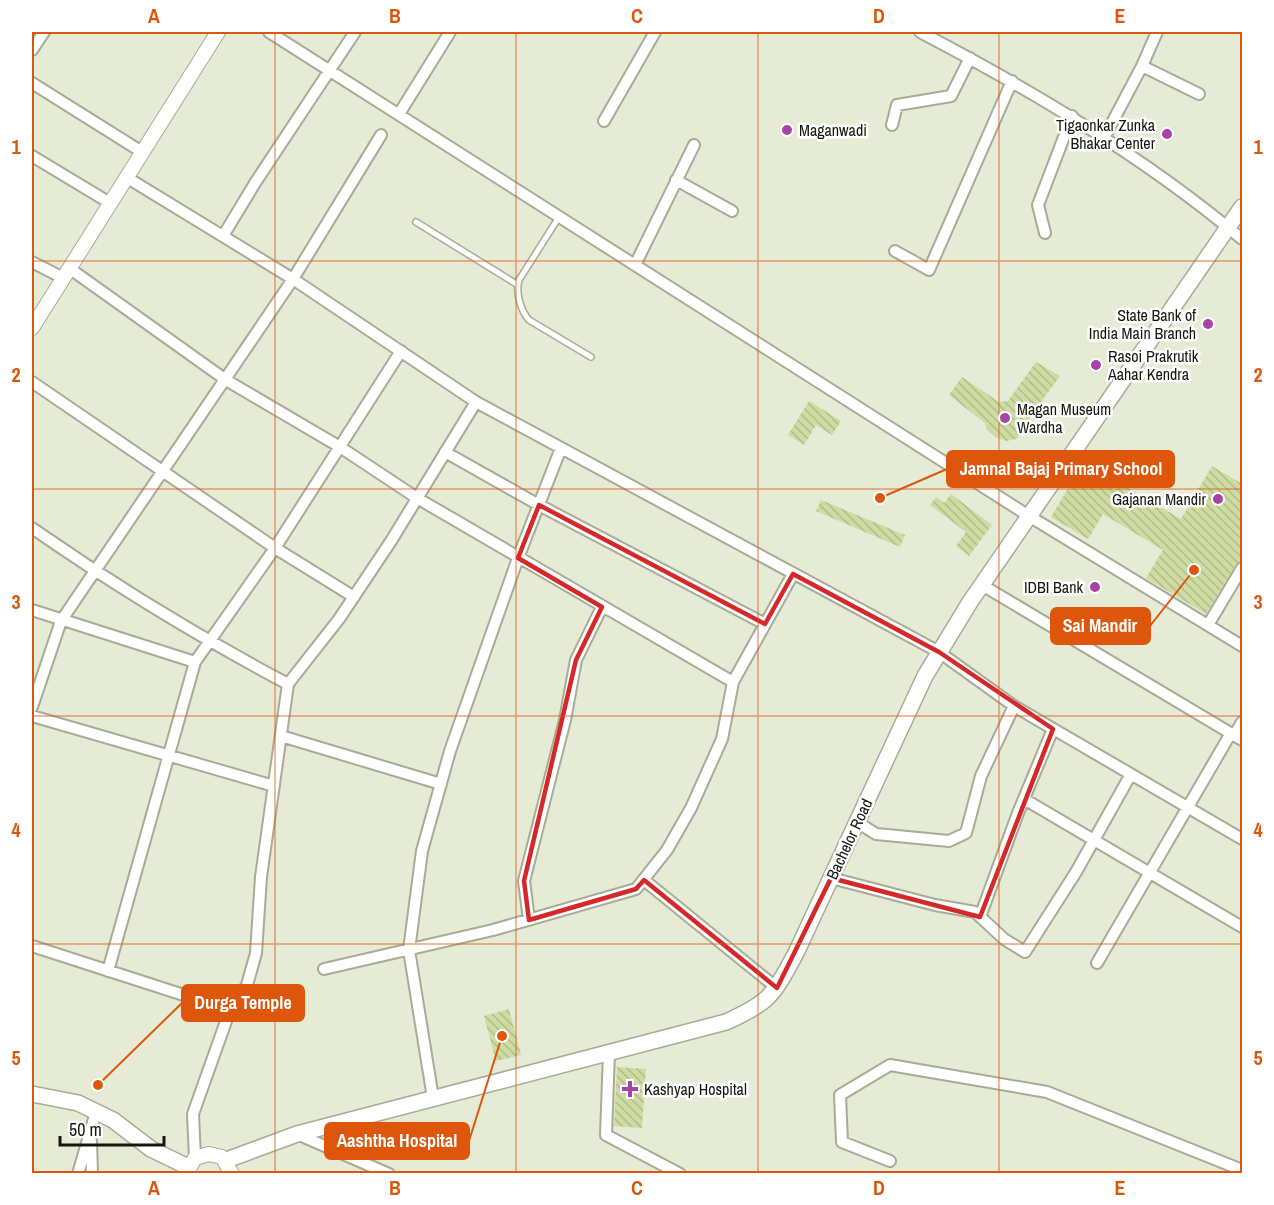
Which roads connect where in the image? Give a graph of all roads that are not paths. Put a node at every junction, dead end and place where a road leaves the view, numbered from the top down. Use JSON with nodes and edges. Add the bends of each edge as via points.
{"nodes":[{"id":1,"x":44,"y":32,"type":"edge"},
{"id":2,"x":218,"y":32,"type":"edge"},
{"id":3,"x":269,"y":32,"type":"edge"},
{"id":4,"x":355,"y":32,"type":"edge"},
{"id":5,"x":450,"y":32,"type":"edge"},
{"id":6,"x":655,"y":32,"type":"edge"},
{"id":7,"x":920,"y":32,"type":"edge"},
{"id":8,"x":1157,"y":32,"type":"edge"},
{"id":9,"x":32,"y":50,"type":"edge"},
{"id":10,"x":970,"y":58,"type":"junction"},
{"id":11,"x":1142,"y":66,"type":"junction"},
{"id":12,"x":330,"y":71,"type":"junction"},
{"id":13,"x":1012,"y":81,"type":"junction"},
{"id":14,"x":32,"y":83,"type":"edge"},
{"id":15,"x":1199,"y":94,"type":"dead end"},
{"id":16,"x":399,"y":114,"type":"junction"},
{"id":17,"x":1072,"y":116,"type":"junction"},
{"id":18,"x":604,"y":121,"type":"dead end"},
{"id":19,"x":892,"y":125,"type":"dead end"},
{"id":20,"x":381,"y":135,"type":"dead end"},
{"id":21,"x":1104,"y":138,"type":"junction"},
{"id":22,"x":694,"y":144,"type":"dead end"},
{"id":23,"x":142,"y":152,"type":"junction"},
{"id":24,"x":32,"y":156,"type":"edge"},
{"id":25,"x":126,"y":177,"type":"junction"},
{"id":26,"x":676,"y":180,"type":"junction"},
{"id":27,"x":110,"y":203,"type":"junction"},
{"id":28,"x":1242,"y":207,"type":"edge"},
{"id":29,"x":732,"y":210,"type":"dead end"},
{"id":30,"x":559,"y":217,"type":"junction"},
{"id":31,"x":416,"y":222,"type":"dead end"},
{"id":32,"x":1228,"y":227,"type":"junction"},
{"id":33,"x":1045,"y":233,"type":"dead end"},
{"id":34,"x":223,"y":236,"type":"junction"},
{"id":35,"x":1242,"y":239,"type":"edge"},
{"id":36,"x":895,"y":251,"type":"dead end"},
{"id":37,"x":32,"y":262,"type":"edge"},
{"id":38,"x":635,"y":265,"type":"junction"},
{"id":39,"x":66,"y":273,"type":"junction"},
{"id":40,"x":293,"y":279,"type":"junction"},
{"id":41,"x":518,"y":285,"type":"junction"},
{"id":42,"x":32,"y":328,"type":"edge"},
{"id":43,"x":401,"y":351,"type":"junction"},
{"id":44,"x":591,"y":357,"type":"dead end"},
{"id":45,"x":226,"y":380,"type":"junction"},
{"id":46,"x":32,"y":382,"type":"edge"},
{"id":47,"x":476,"y":402,"type":"junction"},
{"id":48,"x":340,"y":447,"type":"junction"},
{"id":49,"x":561,"y":448,"type":"junction"},
{"id":50,"x":445,"y":452,"type":"junction"},
{"id":51,"x":163,"y":473,"type":"junction"},
{"id":52,"x":417,"y":498,"type":"junction"},
{"id":53,"x":538,"y":505,"type":"junction"},
{"id":54,"x":1029,"y":516,"type":"junction"},
{"id":55,"x":32,"y":528,"type":"edge"},
{"id":56,"x":275,"y":548,"type":"junction"},
{"id":57,"x":518,"y":558,"type":"junction"},
{"id":58,"x":1242,"y":568,"type":"edge"},
{"id":59,"x":95,"y":572,"type":"junction"},
{"id":60,"x":794,"y":574,"type":"junction"},
{"id":61,"x":982,"y":585,"type":"junction"},
{"id":62,"x":354,"y":597,"type":"junction"},
{"id":63,"x":602,"y":607,"type":"junction"},
{"id":64,"x":32,"y":610,"type":"edge"},
{"id":65,"x":62,"y":621,"type":"junction"},
{"id":66,"x":765,"y":624,"type":"junction"},
{"id":67,"x":1208,"y":624,"type":"junction"},
{"id":68,"x":209,"y":643,"type":"junction"},
{"id":69,"x":1242,"y":646,"type":"edge"},
{"id":70,"x":939,"y":652,"type":"junction"},
{"id":71,"x":195,"y":662,"type":"junction"},
{"id":72,"x":733,"y":682,"type":"junction"},
{"id":73,"x":288,"y":684,"type":"junction"},
{"id":74,"x":1014,"y":706,"type":"junction"},
{"id":75,"x":32,"y":707,"type":"edge"},
{"id":76,"x":32,"y":716,"type":"edge"},
{"id":77,"x":1242,"y":722,"type":"edge"},
{"id":78,"x":1053,"y":729,"type":"junction"},
{"id":79,"x":281,"y":736,"type":"junction"},
{"id":80,"x":1236,"y":736,"type":"edge"},
{"id":81,"x":169,"y":756,"type":"junction"},
{"id":82,"x":1131,"y":774,"type":"junction"},
{"id":83,"x":441,"y":784,"type":"junction"},
{"id":84,"x":274,"y":786,"type":"junction"},
{"id":85,"x":1024,"y":800,"type":"junction"},
{"id":86,"x":1186,"y":806,"type":"junction"},
{"id":87,"x":857,"y":822,"type":"junction"},
{"id":88,"x":1242,"y":838,"type":"edge"},
{"id":89,"x":1094,"y":841,"type":"junction"},
{"id":90,"x":1147,"y":874,"type":"junction"},
{"id":91,"x":831,"y":878,"type":"junction"},
{"id":92,"x":644,"y":880,"type":"junction"},
{"id":93,"x":980,"y":917,"type":"junction"},
{"id":94,"x":529,"y":920,"type":"junction"},
{"id":95,"x":1242,"y":927,"type":"edge"},
{"id":96,"x":32,"y":946,"type":"edge"},
{"id":97,"x":409,"y":950,"type":"junction"},
{"id":98,"x":1097,"y":963,"type":"dead end"},
{"id":99,"x":324,"y":969,"type":"dead end"},
{"id":100,"x":108,"y":971,"type":"junction"},
{"id":101,"x":777,"y":988,"type":"junction"},
{"id":102,"x":230,"y":1010,"type":"junction"},
{"id":103,"x":609,"y":1052,"type":"junction"},
{"id":104,"x":32,"y":1094,"type":"edge"},
{"id":105,"x":433,"y":1098,"type":"junction"},
{"id":106,"x":96,"y":1112,"type":"junction"},
{"id":107,"x":90,"y":1131,"type":"junction"},
{"id":108,"x":297,"y":1134,"type":"junction"},
{"id":109,"x":890,"y":1161,"type":"dead end"},
{"id":110,"x":190,"y":1166,"type":"edge"},
{"id":111,"x":230,"y":1168,"type":"edge"},
{"id":112,"x":1242,"y":1170,"type":"edge"},
{"id":113,"x":78,"y":1173,"type":"edge"},
{"id":114,"x":92,"y":1173,"type":"edge"},
{"id":115,"x":389,"y":1173,"type":"edge"},
{"id":116,"x":680,"y":1173,"type":"edge"}],
"edges":[{"from":1,"to":9,"type":"street"},
{"from":2,"to":23,"type":"street"},
{"from":3,"to":12,"type":"street"},
{"from":4,"to":12,"type":"street"},
{"from":5,"to":16,"type":"street"},
{"from":6,"to":18,"type":"street"},
{"from":7,"to":10,"type":"street"},
{"from":8,"to":11,"type":"street"},
{"from":10,"to":13,"type":"street"},
{"from":10,"to":19,"type":"street","via":[[951,96],[897,105]]},
{"from":11,"to":15,"type":"street"},
{"from":11,"to":21,"type":"street"},
{"from":12,"to":16,"type":"street"},
{"from":12,"to":34,"type":"street"},
{"from":13,"to":17,"type":"street"},
{"from":13,"to":36,"type":"street","via":[[929,270]]},
{"from":14,"to":23,"type":"street"},
{"from":16,"to":30,"type":"street"},
{"from":17,"to":21,"type":"street"},
{"from":17,"to":33,"type":"street","via":[[1038,206]]},
{"from":20,"to":40,"type":"street"},
{"from":21,"to":32,"type":"street"},
{"from":22,"to":26,"type":"street"},
{"from":23,"to":25,"type":"street"},
{"from":24,"to":27,"type":"street"},
{"from":25,"to":27,"type":"street"},
{"from":25,"to":34,"type":"street"},
{"from":26,"to":29,"type":"street"},
{"from":26,"to":38,"type":"street"},
{"from":27,"to":39,"type":"street"},
{"from":28,"to":32,"type":"main road","name":"Bachelor Road"},
{"from":30,"to":38,"type":"street"},
{"from":30,"to":41,"type":"lane"},
{"from":31,"to":41,"type":"lane"},
{"from":32,"to":35,"type":"street"},
{"from":32,"to":54,"type":"main road","name":"Bachelor Road"},
{"from":34,"to":40,"type":"street"},
{"from":37,"to":39,"type":"street"},
{"from":38,"to":54,"type":"street"},
{"from":39,"to":42,"type":"street"},
{"from":39,"to":45,"type":"street"},
{"from":40,"to":43,"type":"street"},
{"from":40,"to":45,"type":"street"},
{"from":41,"to":44,"type":"lane","via":[[526,317]]},
{"from":43,"to":47,"type":"street"},
{"from":43,"to":48,"type":"street"},
{"from":45,"to":48,"type":"street"},
{"from":45,"to":51,"type":"street"},
{"from":46,"to":51,"type":"street"},
{"from":47,"to":49,"type":"street"},
{"from":47,"to":50,"type":"street"},
{"from":48,"to":52,"type":"street"},
{"from":48,"to":56,"type":"street"},
{"from":49,"to":53,"type":"street"},
{"from":49,"to":60,"type":"street"},
{"from":50,"to":52,"type":"street"},
{"from":50,"to":53,"type":"street"},
{"from":51,"to":56,"type":"street"},
{"from":51,"to":59,"type":"street"},
{"from":52,"to":57,"type":"street"},
{"from":52,"to":62,"type":"street"},
{"from":53,"to":57,"type":"street"},
{"from":53,"to":66,"type":"street"},
{"from":54,"to":61,"type":"main road","name":"Bachelor Road"},
{"from":54,"to":67,"type":"street"},
{"from":55,"to":59,"type":"street"},
{"from":56,"to":62,"type":"street"},
{"from":56,"to":68,"type":"street"},
{"from":57,"to":63,"type":"street"},
{"from":57,"to":83,"type":"street"},
{"from":58,"to":67,"type":"street"},
{"from":59,"to":65,"type":"street"},
{"from":59,"to":68,"type":"street"},
{"from":60,"to":66,"type":"street"},
{"from":60,"to":70,"type":"street"},
{"from":61,"to":70,"type":"main road","name":"Bachelor Road"},
{"from":61,"to":80,"type":"street"},
{"from":62,"to":73,"type":"street"},
{"from":63,"to":72,"type":"street"},
{"from":63,"to":94,"type":"street","via":[[576,660],[565,720],[529,858],[524,881]]},
{"from":64,"to":65,"type":"street"},
{"from":65,"to":71,"type":"street"},
{"from":65,"to":75,"type":"street"},
{"from":66,"to":72,"type":"street"},
{"from":67,"to":69,"type":"street"},
{"from":68,"to":71,"type":"street"},
{"from":68,"to":73,"type":"street"},
{"from":70,"to":74,"type":"street"},
{"from":70,"to":87,"type":"main road","name":"Bachelor Road"},
{"from":71,"to":81,"type":"street"},
{"from":72,"to":92,"type":"street","via":[[722,739],[691,808]]},
{"from":73,"to":79,"type":"street"},
{"from":74,"to":78,"type":"street"},
{"from":74,"to":87,"type":"street","via":[[981,776],[966,833],[949,841],[876,834]]},
{"from":76,"to":81,"type":"street"},
{"from":77,"to":80,"type":"street"},
{"from":78,"to":82,"type":"street"},
{"from":78,"to":85,"type":"street"},
{"from":79,"to":83,"type":"street"},
{"from":79,"to":84,"type":"street"},
{"from":80,"to":86,"type":"street"},
{"from":81,"to":84,"type":"street"},
{"from":81,"to":100,"type":"street"},
{"from":82,"to":86,"type":"street"},
{"from":82,"to":89,"type":"street"},
{"from":83,"to":97,"type":"street","via":[[422,851]]},
{"from":84,"to":102,"type":"street","via":[[261,877],[256,953],[247,985]]},
{"from":85,"to":89,"type":"street"},
{"from":85,"to":93,"type":"street"},
{"from":86,"to":88,"type":"street"},
{"from":86,"to":90,"type":"street"},
{"from":87,"to":91,"type":"main road","name":"Bachelor Road"},
{"from":89,"to":90,"type":"street"},
{"from":89,"to":93,"type":"street","via":[[1025,952]]},
{"from":90,"to":95,"type":"street"},
{"from":90,"to":98,"type":"street"},
{"from":91,"to":93,"type":"street","via":[[975,912]]},
{"from":91,"to":101,"type":"main road","name":"Bachelor Road"},
{"from":92,"to":94,"type":"street","via":[[636,889]]},
{"from":92,"to":101,"type":"street"},
{"from":94,"to":97,"type":"street"},
{"from":96,"to":100,"type":"street"},
{"from":97,"to":99,"type":"street"},
{"from":97,"to":105,"type":"street"},
{"from":100,"to":102,"type":"street"},
{"from":101,"to":103,"type":"main road","name":"Bachelor Road","via":[[759,1007],[726,1022]]},
{"from":102,"to":110,"type":"street","via":[[193,1114]]},
{"from":103,"to":105,"type":"main road","name":"Bachelor Road"},
{"from":103,"to":116,"type":"street","via":[[606,1135]]},
{"from":104,"to":106,"type":"main road","via":[[78,1103]]},
{"from":105,"to":108,"type":"main road","name":"Bachelor Road"},
{"from":106,"to":107,"type":"street"},
{"from":106,"to":110,"type":"main road","via":[[151,1149]]},
{"from":107,"to":113,"type":"street"},
{"from":107,"to":114,"type":"street"},
{"from":108,"to":111,"type":"main road","name":"Bachelor Road","via":[[232,1158]]},
{"from":108,"to":115,"type":"street"},
{"from":109,"to":112,"type":"street","via":[[842,1142],[840,1095],[890,1065],[1047,1092]]},
{"from":110,"to":111,"type":"street","via":[[209,1154],[222,1157]]}]}
